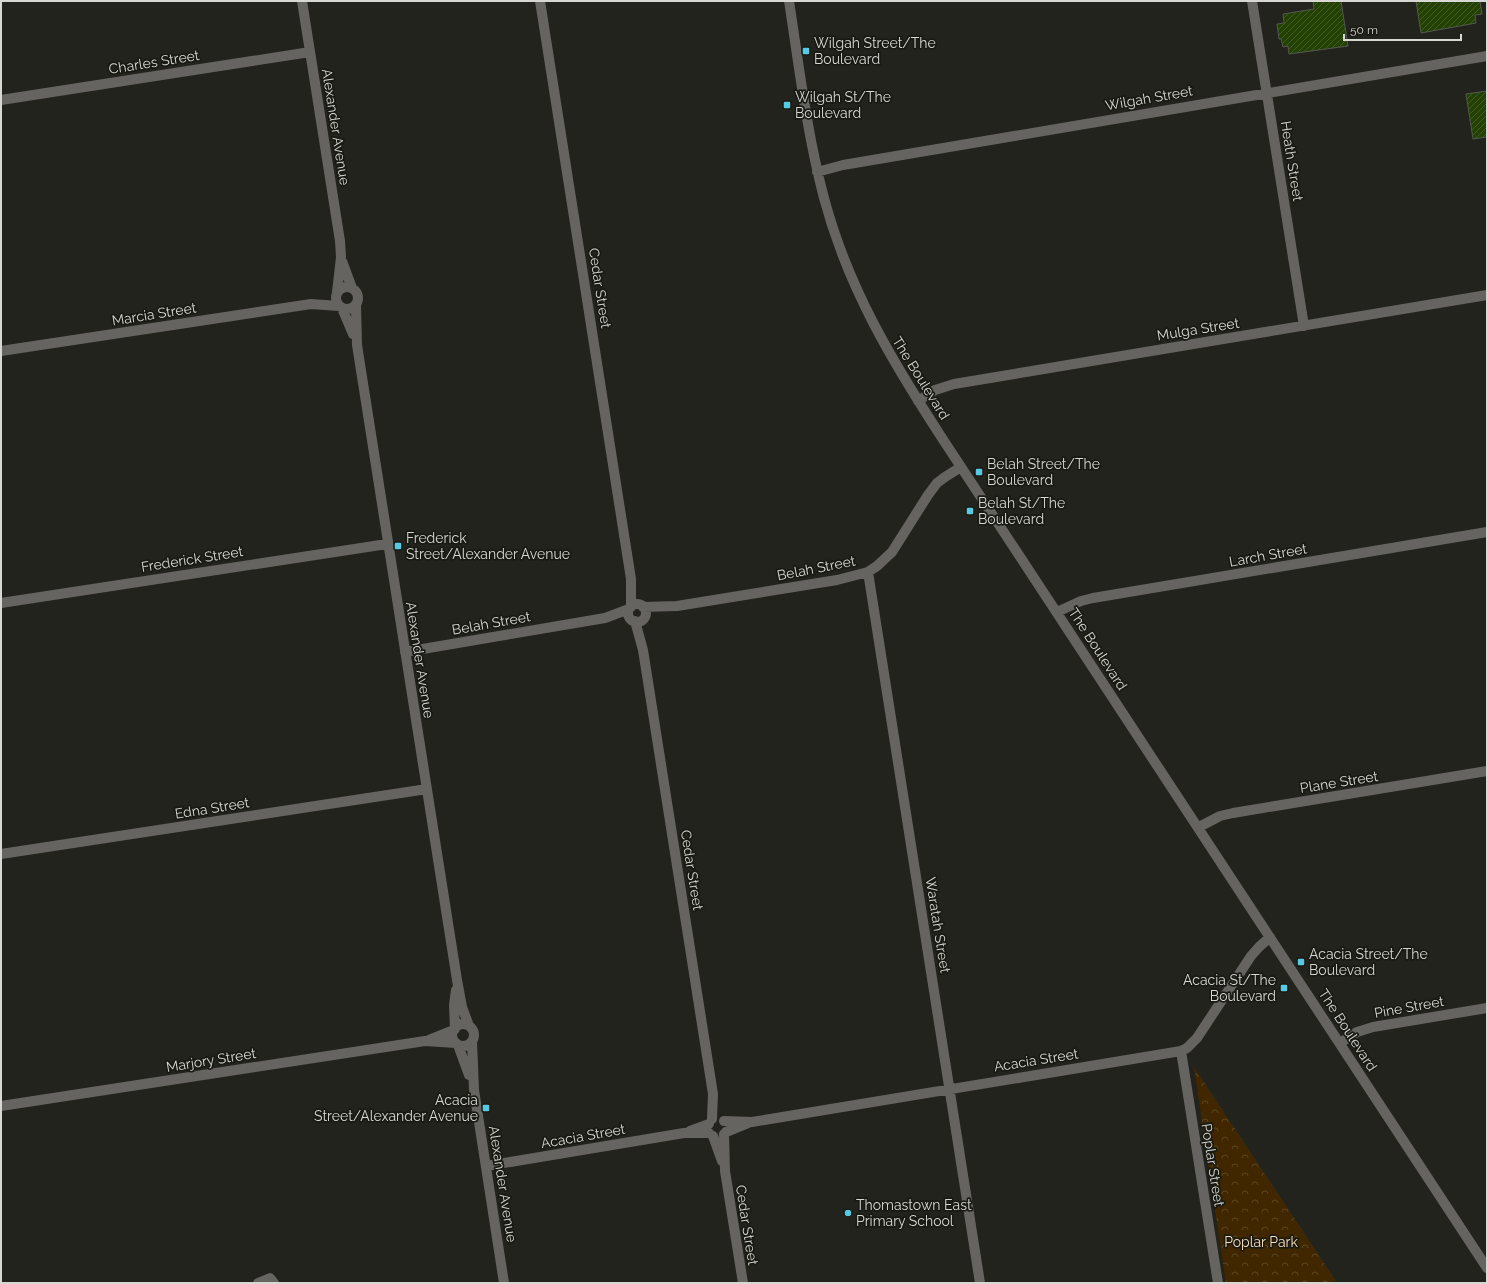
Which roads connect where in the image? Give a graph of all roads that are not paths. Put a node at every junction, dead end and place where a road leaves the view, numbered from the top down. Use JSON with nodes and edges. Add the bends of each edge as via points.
{"nodes":[{"id":1,"x":302,"y":1,"type":"edge"},
{"id":2,"x":540,"y":1,"type":"edge"},
{"id":3,"x":789,"y":1,"type":"edge"},
{"id":4,"x":1252,"y":1,"type":"edge"},
{"id":5,"x":310,"y":52,"type":"junction"},
{"id":6,"x":1487,"y":56,"type":"edge"},
{"id":7,"x":1267,"y":93,"type":"junction"},
{"id":8,"x":1,"y":100,"type":"edge"},
{"id":9,"x":817,"y":172,"type":"junction"},
{"id":10,"x":341,"y":257,"type":"junction"},
{"id":11,"x":352,"y":288,"type":"junction"},
{"id":12,"x":337,"y":292,"type":"junction"},
{"id":13,"x":1487,"y":295,"type":"edge"},
{"id":14,"x":311,"y":304,"type":"junction"},
{"id":15,"x":356,"y":305,"type":"junction"},
{"id":16,"x":340,"y":307,"type":"junction"},
{"id":17,"x":1304,"y":326,"type":"junction"},
{"id":18,"x":357,"y":345,"type":"junction"},
{"id":19,"x":1,"y":351,"type":"edge"},
{"id":20,"x":918,"y":402,"type":"junction"},
{"id":21,"x":961,"y":467,"type":"junction"},
{"id":22,"x":1487,"y":532,"type":"edge"},
{"id":23,"x":387,"y":544,"type":"junction"},
{"id":24,"x":868,"y":572,"type":"junction"},
{"id":25,"x":1,"y":603,"type":"edge"},
{"id":26,"x":1057,"y":612,"type":"junction"},
{"id":27,"x":637,"y":613,"type":"junction"},
{"id":28,"x":405,"y":652,"type":"junction"},
{"id":29,"x":1487,"y":771,"type":"edge"},
{"id":30,"x":427,"y":789,"type":"junction"},
{"id":31,"x":1199,"y":827,"type":"junction"},
{"id":32,"x":1,"y":854,"type":"edge"},
{"id":33,"x":1270,"y":937,"type":"junction"},
{"id":34,"x":457,"y":980,"type":"junction"},
{"id":35,"x":1487,"y":1008,"type":"edge"},
{"id":36,"x":469,"y":1026,"type":"junction"},
{"id":37,"x":454,"y":1030,"type":"junction"},
{"id":38,"x":425,"y":1041,"type":"junction"},
{"id":39,"x":472,"y":1041,"type":"junction"},
{"id":40,"x":1340,"y":1043,"type":"junction"},
{"id":41,"x":457,"y":1044,"type":"junction"},
{"id":42,"x":1181,"y":1051,"type":"junction"},
{"id":43,"x":949,"y":1089,"type":"junction"},
{"id":44,"x":474,"y":1090,"type":"junction"},
{"id":45,"x":1,"y":1106,"type":"edge"},
{"id":46,"x":752,"y":1122,"type":"junction"},
{"id":47,"x":715,"y":1125,"type":"junction"},
{"id":48,"x":725,"y":1133,"type":"junction"},
{"id":49,"x":486,"y":1166,"type":"junction"},
{"id":50,"x":725,"y":1171,"type":"junction"},
{"id":51,"x":1483,"y":1254,"type":"edge"},
{"id":52,"x":1487,"y":1268,"type":"edge"},
{"id":53,"x":258,"y":1283,"type":"edge"},
{"id":54,"x":274,"y":1283,"type":"edge"},
{"id":55,"x":504,"y":1283,"type":"edge"},
{"id":56,"x":742,"y":1283,"type":"edge"},
{"id":57,"x":980,"y":1283,"type":"edge"},
{"id":58,"x":1218,"y":1283,"type":"edge"}],
"edges":[{"from":1,"to":5,"type":"street","name":"Alexander Avenue"},
{"from":2,"to":27,"type":"street","name":"Cedar Street"},
{"from":3,"to":9,"type":"street","name":"The Boulevard"},
{"from":4,"to":7,"type":"street","name":"Heath Street"},
{"from":5,"to":8,"type":"street","name":"Charles Street"},
{"from":5,"to":10,"type":"street","name":"Alexander Avenue"},
{"from":6,"to":7,"type":"street","name":"Wilgah Street"},
{"from":7,"to":9,"type":"street","name":"Wilgah Street","via":[[843,165]]},
{"from":7,"to":17,"type":"street","name":"Heath Street"},
{"from":9,"to":20,"type":"street","name":"The Boulevard","via":[[837,239],[858,292],[889,354]]},
{"from":10,"to":11,"type":"street","name":"Alexander Avenue"},
{"from":10,"to":12,"type":"street","name":"Alexander Avenue"},
{"from":11,"to":12,"type":"street","via":[[343,287]]},
{"from":11,"to":15,"type":"street","via":[[358,298]]},
{"from":12,"to":14,"type":"street","name":"Marcia Street"},
{"from":12,"to":16,"type":"street","via":[[336,300]]},
{"from":13,"to":17,"type":"street","name":"Mulga Street"},
{"from":14,"to":16,"type":"street","name":"Marcia Street"},
{"from":14,"to":19,"type":"street","name":"Marcia Street"},
{"from":15,"to":16,"type":"street","via":[[349,309]]},
{"from":15,"to":18,"type":"street","name":"Alexander Avenue"},
{"from":16,"to":18,"type":"street","name":"Alexander Avenue"},
{"from":17,"to":20,"type":"street","name":"Mulga Street","via":[[954,384],[935,390]]},
{"from":18,"to":23,"type":"street","name":"Alexander Avenue"},
{"from":20,"to":21,"type":"street","name":"The Boulevard"},
{"from":21,"to":24,"type":"street","name":"Belah Street","via":[[938,483],[892,552]]},
{"from":21,"to":26,"type":"street","name":"The Boulevard"},
{"from":22,"to":26,"type":"street","name":"Larch Street","via":[[1093,598]]},
{"from":23,"to":25,"type":"street","name":"Frederick Street"},
{"from":23,"to":28,"type":"street","name":"Alexander Avenue"},
{"from":24,"to":27,"type":"street","name":"Belah Street","via":[[837,580]]},
{"from":24,"to":43,"type":"street","name":"Waratah Street"},
{"from":26,"to":31,"type":"street","name":"The Boulevard"},
{"from":27,"to":28,"type":"street","name":"Belah Street"},
{"from":27,"to":47,"type":"street","name":"Cedar Street","via":[[713,1094]]},
{"from":28,"to":30,"type":"street","name":"Alexander Avenue"},
{"from":29,"to":31,"type":"street","name":"Plane Street","via":[[1233,813],[1220,816]]},
{"from":30,"to":32,"type":"street","name":"Edna Street"},
{"from":30,"to":34,"type":"street","name":"Alexander Avenue"},
{"from":31,"to":33,"type":"street","name":"The Boulevard"},
{"from":33,"to":40,"type":"street","name":"The Boulevard"},
{"from":33,"to":42,"type":"street","via":[[1251,956],[1196,1038]]},
{"from":34,"to":36,"type":"street","name":"Alexander Avenue"},
{"from":34,"to":37,"type":"street","name":"Alexander Avenue"},
{"from":35,"to":40,"type":"street","name":"Pine Street","via":[[1373,1027],[1357,1032]]},
{"from":36,"to":37,"type":"street","via":[[463,1024]]},
{"from":36,"to":39,"type":"street","via":[[473,1031]]},
{"from":37,"to":38,"type":"street","name":"Marjory Street"},
{"from":37,"to":41,"type":"street","via":[[453,1037]]},
{"from":38,"to":41,"type":"street","name":"Marjory Street"},
{"from":38,"to":45,"type":"street","name":"Marjory Street"},
{"from":39,"to":41,"type":"street","via":[[465,1046]]},
{"from":39,"to":44,"type":"street","name":"Alexander Avenue"},
{"from":40,"to":51,"type":"street","name":"The Boulevard"},
{"from":41,"to":44,"type":"street","name":"Alexander Avenue"},
{"from":42,"to":43,"type":"street","name":"Acacia Street"},
{"from":42,"to":58,"type":"street","name":"Poplar Street"},
{"from":43,"to":46,"type":"street","name":"Acacia Street"},
{"from":43,"to":57,"type":"street","name":"Waratah Street"},
{"from":44,"to":49,"type":"street","name":"Alexander Avenue"},
{"from":46,"to":47,"type":"street","name":"Acacia Street"},
{"from":46,"to":48,"type":"street","name":"Acacia Street"},
{"from":47,"to":48,"type":"street","name":"Cedar Street","via":[[727,1126]]},
{"from":47,"to":49,"type":"street","name":"Acacia Street","via":[[684,1133]]},
{"from":47,"to":50,"type":"street","name":"Cedar Street"},
{"from":48,"to":50,"type":"street","name":"Cedar Street"},
{"from":49,"to":55,"type":"street","name":"Alexander Avenue"},
{"from":50,"to":56,"type":"street","name":"Cedar Street"},
{"from":51,"to":52,"type":"street","name":"The Boulevard"},
{"from":53,"to":54,"type":"street","via":[[270,1278]]}]}
